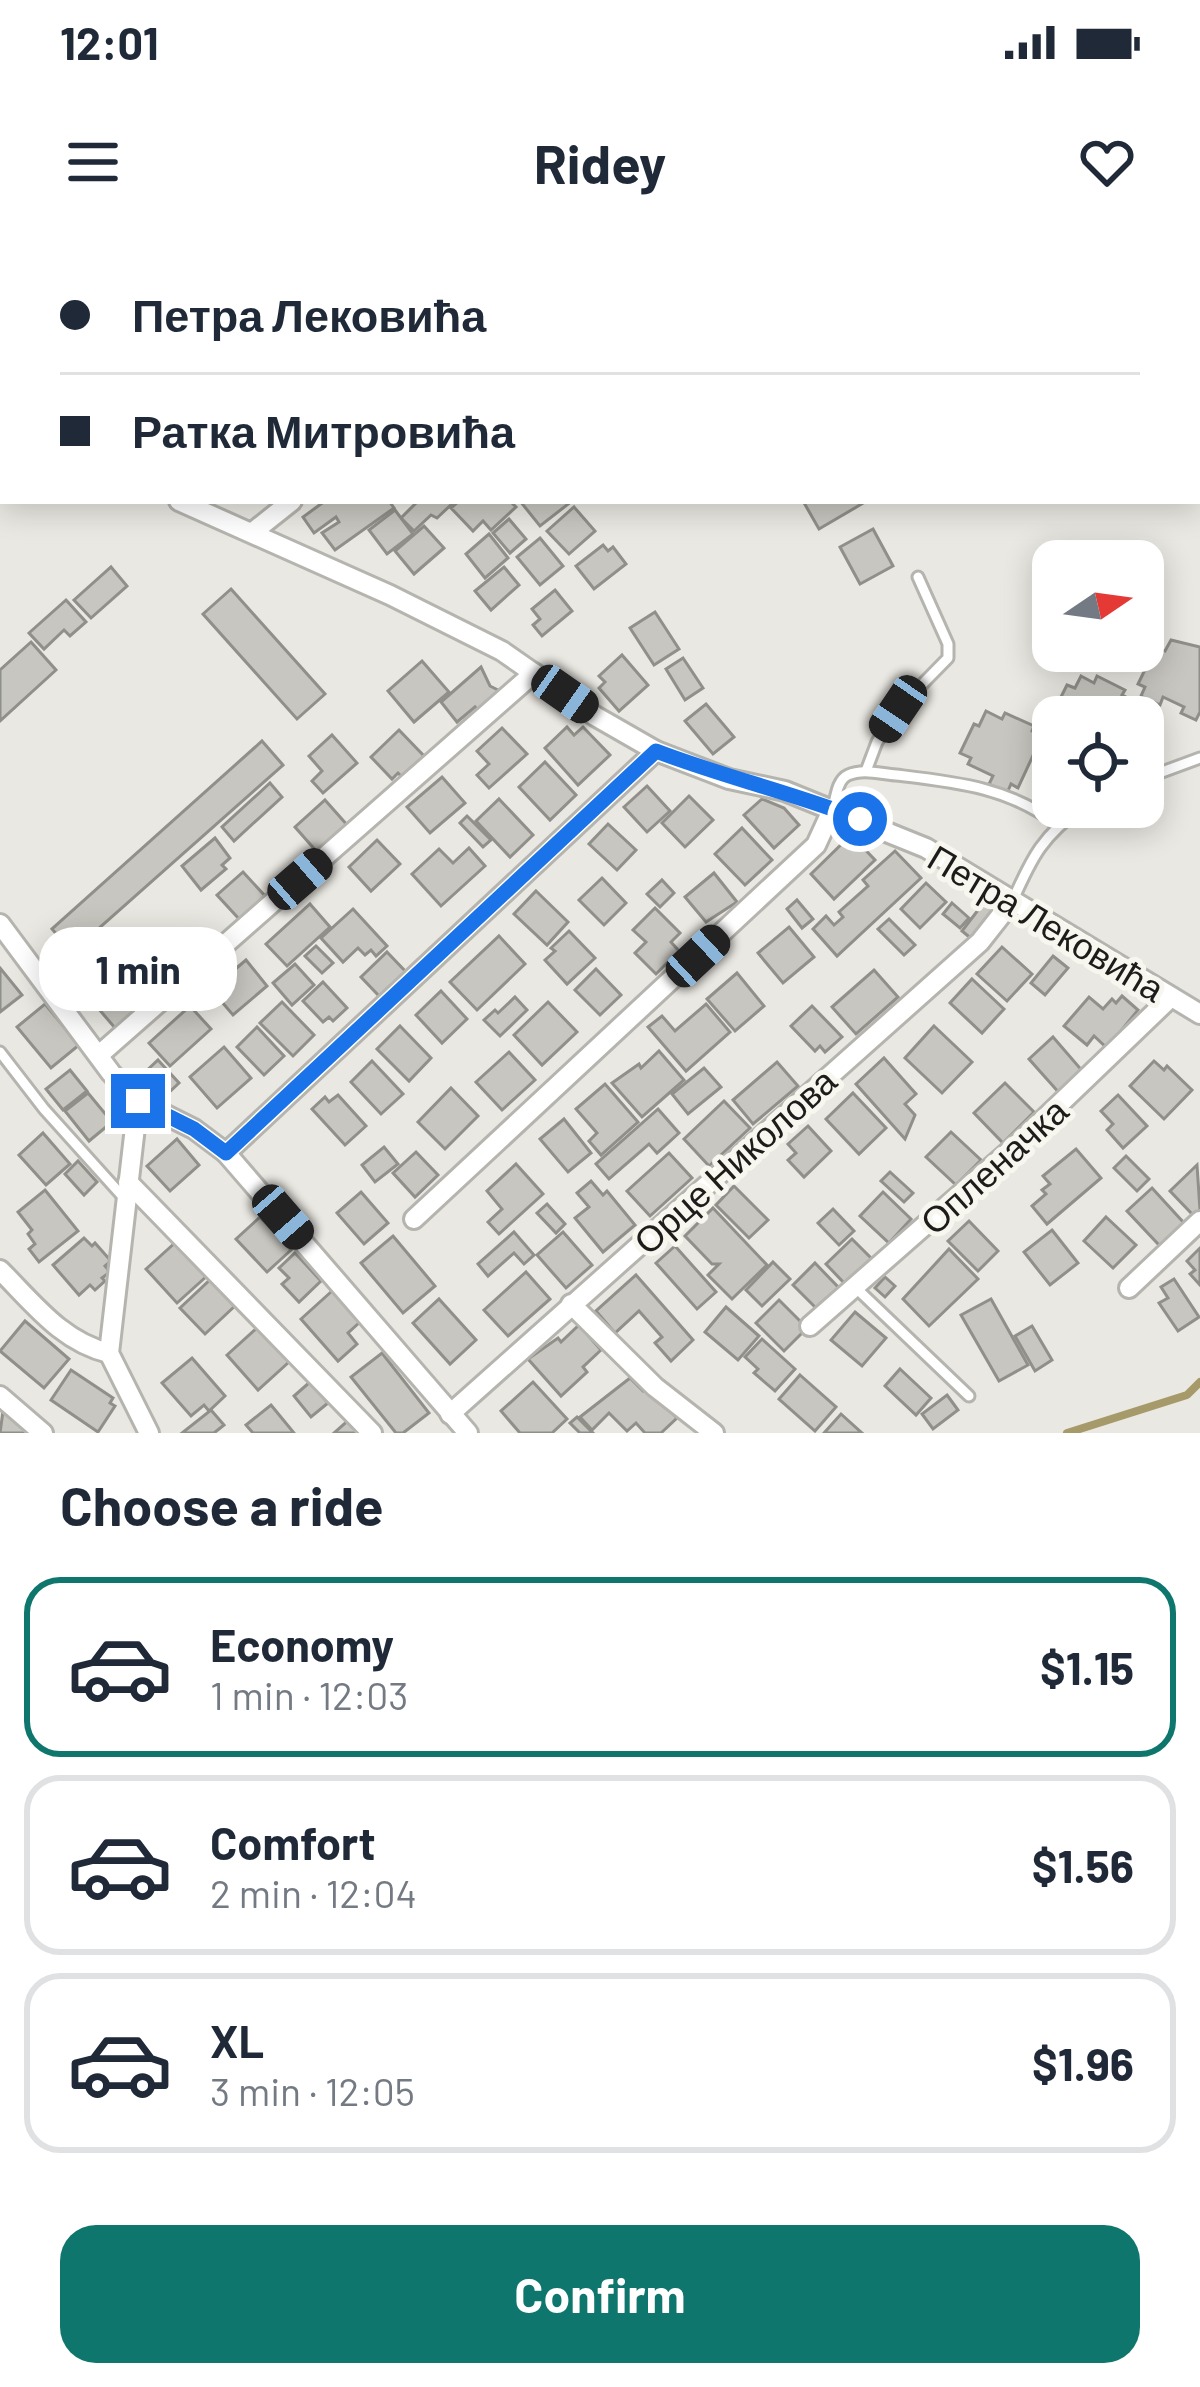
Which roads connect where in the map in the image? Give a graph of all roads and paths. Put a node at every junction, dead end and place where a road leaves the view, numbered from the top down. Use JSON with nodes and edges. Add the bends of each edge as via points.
{"nodes":[{"id":1,"x":186,"y":504,"type":"edge"},
{"id":2,"x":288,"y":504,"type":"edge"},
{"id":3,"x":254,"y":532,"type":"junction"},
{"id":4,"x":918,"y":577,"type":"dead end"},
{"id":5,"x":534,"y":673,"type":"junction"},
{"id":6,"x":656,"y":751,"type":"junction"},
{"id":7,"x":1200,"y":758,"type":"edge"},
{"id":8,"x":866,"y":771,"type":"junction"},
{"id":9,"x":1164,"y":771,"type":"edge"},
{"id":10,"x":1032,"y":807,"type":"edge"},
{"id":11,"x":833,"y":808,"type":"junction"},
{"id":12,"x":1055,"y":828,"type":"edge"},
{"id":13,"x":1013,"y":900,"type":"junction"},
{"id":14,"x":0,"y":924,"type":"edge"},
{"id":15,"x":1171,"y":997,"type":"junction"},
{"id":16,"x":1200,"y":1014,"type":"edge"},
{"id":17,"x":0,"y":1052,"type":"edge"},
{"id":18,"x":99,"y":1055,"type":"junction"},
{"id":19,"x":138,"y":1101,"type":"junction"},
{"id":20,"x":226,"y":1153,"type":"junction"},
{"id":21,"x":126,"y":1190,"type":"junction"},
{"id":22,"x":413,"y":1219,"type":"dead end"},
{"id":23,"x":1200,"y":1221,"type":"edge"},
{"id":24,"x":0,"y":1270,"type":"edge"},
{"id":25,"x":855,"y":1287,"type":"junction"},
{"id":26,"x":1129,"y":1288,"type":"dead end"},
{"id":27,"x":571,"y":1304,"type":"junction"},
{"id":28,"x":810,"y":1326,"type":"dead end"},
{"id":29,"x":109,"y":1353,"type":"junction"},
{"id":30,"x":0,"y":1396,"type":"edge"},
{"id":31,"x":968,"y":1396,"type":"dead end"},
{"id":32,"x":450,"y":1414,"type":"junction"},
{"id":33,"x":43,"y":1433,"type":"edge"},
{"id":34,"x":148,"y":1433,"type":"edge"},
{"id":35,"x":372,"y":1433,"type":"edge"},
{"id":36,"x":468,"y":1433,"type":"edge"},
{"id":37,"x":714,"y":1433,"type":"edge"}],
"edges":[{"from":1,"to":3,"type":"street","name":"Петра Лековића"},
{"from":2,"to":3,"type":"street"},
{"from":3,"to":5,"type":"street","name":"Петра Лековића"},
{"from":4,"to":8,"type":"lane","via":[[948,658],[898,709]]},
{"from":5,"to":6,"type":"street","name":"Петра Лековића"},
{"from":5,"to":18,"type":"street"},
{"from":6,"to":11,"type":"street","name":"Петра Лековића"},
{"from":6,"to":20,"type":"street"},
{"from":7,"to":9,"type":"lane"},
{"from":8,"to":10,"type":"lane","via":[[950,779]]},
{"from":8,"to":11,"type":"lane","via":[[840,781]]},
{"from":11,"to":13,"type":"street","name":"Петра Лековића","via":[[926,848]]},
{"from":11,"to":22,"type":"street","via":[[816,845]]},
{"from":12,"to":13,"type":"lane","via":[[1033,853]]},
{"from":13,"to":15,"type":"street","name":"Петра Лековића"},
{"from":13,"to":27,"type":"street","name":"Орце Николова","via":[[980,942]]},
{"from":14,"to":18,"type":"street"},
{"from":15,"to":16,"type":"street","name":"Петра Лековића"},
{"from":15,"to":25,"type":"street","name":"Опленачка"},
{"from":17,"to":21,"type":"lane"},
{"from":18,"to":19,"type":"street"},
{"from":19,"to":20,"type":"street"},
{"from":19,"to":21,"type":"street"},
{"from":20,"to":32,"type":"street"},
{"from":21,"to":29,"type":"street"},
{"from":21,"to":35,"type":"street"},
{"from":23,"to":26,"type":"street"},
{"from":24,"to":29,"type":"street","via":[[62,1333]]},
{"from":25,"to":28,"type":"street","name":"Опленачка"},
{"from":25,"to":31,"type":"lane"},
{"from":27,"to":32,"type":"street","name":"Орце Николова"},
{"from":27,"to":37,"type":"street"},
{"from":29,"to":34,"type":"street"},
{"from":30,"to":33,"type":"street"},
{"from":32,"to":36,"type":"street"}]}
